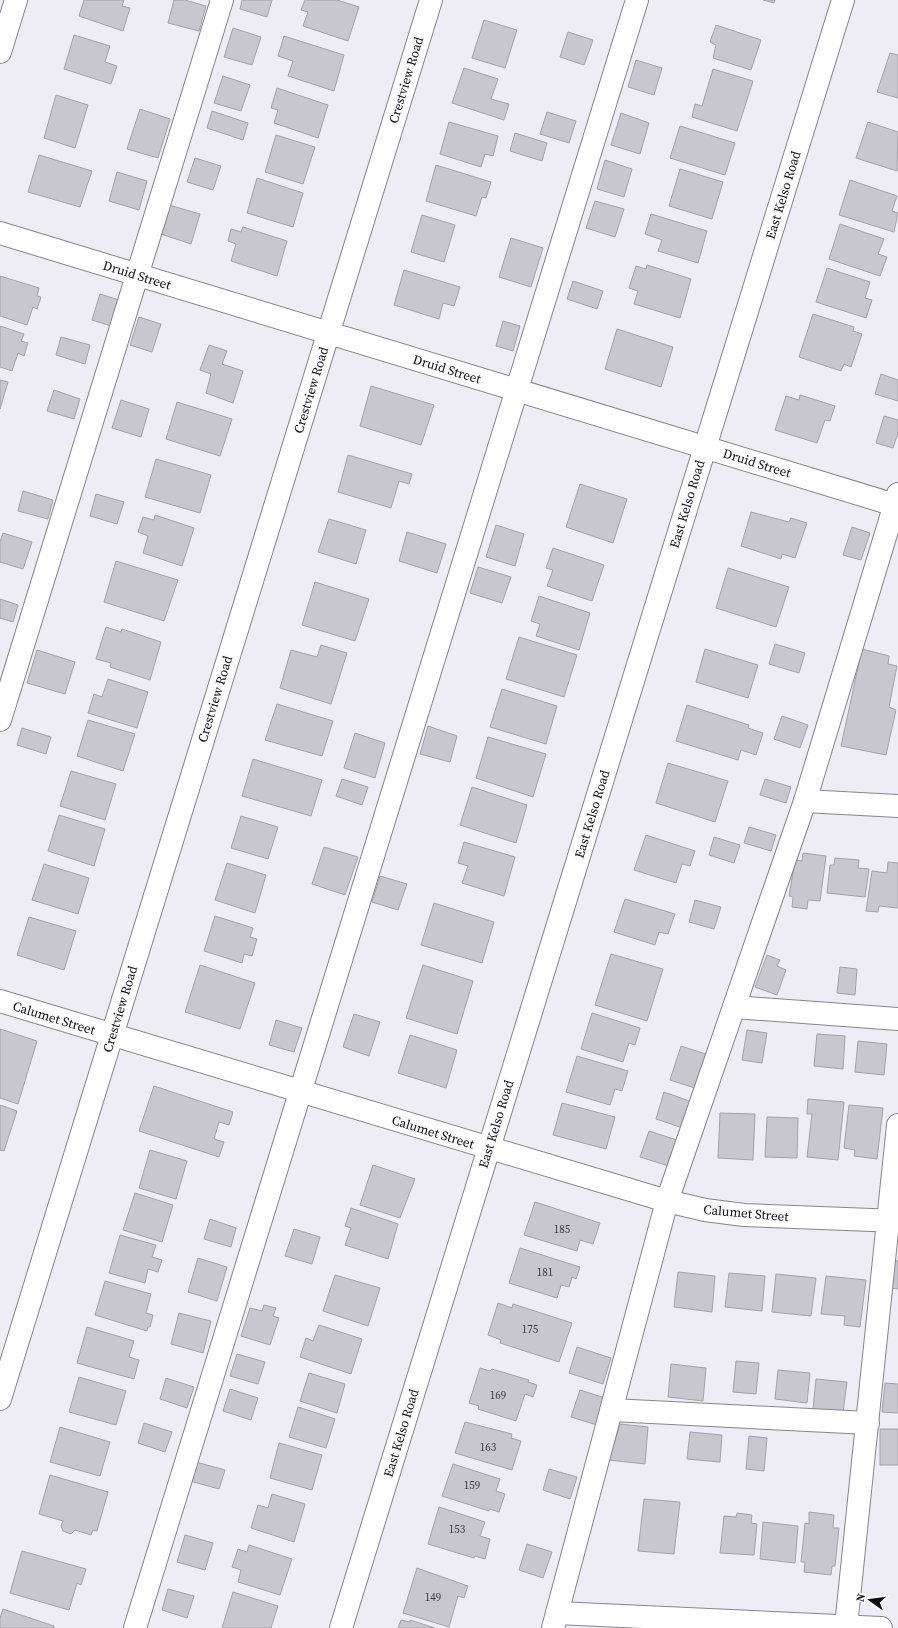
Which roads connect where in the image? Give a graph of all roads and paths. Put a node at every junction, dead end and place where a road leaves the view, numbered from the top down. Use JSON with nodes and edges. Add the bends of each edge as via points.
{"nodes":[{"id":1,"x":16,"y":0,"type":"edge"},
{"id":2,"x":222,"y":0,"type":"edge"},
{"id":3,"x":431,"y":0,"type":"edge"},
{"id":4,"x":637,"y":0,"type":"edge"},
{"id":5,"x":843,"y":0,"type":"edge"},
{"id":6,"x":0,"y":52,"type":"edge"},
{"id":7,"x":0,"y":233,"type":"edge"},
{"id":8,"x":137,"y":275,"type":"junction"},
{"id":9,"x":329,"y":333,"type":"junction"},
{"id":10,"x":518,"y":390,"type":"junction"},
{"id":11,"x":704,"y":447,"type":"junction"},
{"id":12,"x":896,"y":499,"type":"edge"},
{"id":13,"x":0,"y":720,"type":"edge"},
{"id":14,"x":805,"y":801,"type":"junction"},
{"id":15,"x":898,"y":806,"type":"edge"},
{"id":16,"x":0,"y":1001,"type":"edge"},
{"id":17,"x":734,"y":1007,"type":"junction"},
{"id":18,"x":898,"y":1019,"type":"edge"},
{"id":19,"x":112,"y":1036,"type":"junction"},
{"id":20,"x":300,"y":1092,"type":"junction"},
{"id":21,"x":898,"y":1125,"type":"edge"},
{"id":22,"x":488,"y":1148,"type":"junction"},
{"id":23,"x":667,"y":1201,"type":"junction"},
{"id":24,"x":893,"y":1221,"type":"edge"},
{"id":25,"x":0,"y":1399,"type":"edge"},
{"id":26,"x":612,"y":1410,"type":"junction"},
{"id":27,"x":868,"y":1423,"type":"junction"},
{"id":28,"x":555,"y":1621,"type":"edge"},
{"id":29,"x":774,"y":1626,"type":"edge"},
{"id":30,"x":846,"y":1626,"type":"junction"},
{"id":31,"x":135,"y":1628,"type":"edge"},
{"id":32,"x":341,"y":1628,"type":"edge"},
{"id":33,"x":881,"y":1628,"type":"edge"}],
"edges":[{"from":1,"to":6,"type":"street"},
{"from":2,"to":8,"type":"street"},
{"from":3,"to":9,"type":"street","name":"Crestview Road"},
{"from":4,"to":10,"type":"street"},
{"from":5,"to":11,"type":"street","name":"East Kelso Road"},
{"from":7,"to":8,"type":"street","name":"Druid Street"},
{"from":8,"to":9,"type":"street","name":"Druid Street"},
{"from":8,"to":13,"type":"street"},
{"from":9,"to":10,"type":"street","name":"Druid Street"},
{"from":9,"to":19,"type":"street","name":"Crestview Road"},
{"from":10,"to":11,"type":"street","name":"Druid Street"},
{"from":10,"to":20,"type":"street"},
{"from":11,"to":12,"type":"street","name":"Druid Street"},
{"from":11,"to":22,"type":"street","name":"East Kelso Road"},
{"from":12,"to":14,"type":"street"},
{"from":14,"to":15,"type":"street"},
{"from":14,"to":17,"type":"street"},
{"from":16,"to":19,"type":"street","name":"Calumet Street"},
{"from":17,"to":18,"type":"street"},
{"from":17,"to":23,"type":"street"},
{"from":19,"to":20,"type":"street","name":"Calumet Street"},
{"from":19,"to":25,"type":"street","name":"Crestview Road"},
{"from":20,"to":22,"type":"street","name":"Calumet Street"},
{"from":20,"to":31,"type":"street"},
{"from":21,"to":24,"type":"street"},
{"from":22,"to":23,"type":"street","name":"Calumet Street"},
{"from":22,"to":32,"type":"street","name":"East Kelso Road"},
{"from":23,"to":24,"type":"street","name":"Calumet Street","via":[[705,1210],[744,1215]]},
{"from":23,"to":26,"type":"street"},
{"from":24,"to":27,"type":"street"},
{"from":26,"to":27,"type":"street"},
{"from":26,"to":28,"type":"street"},
{"from":27,"to":30,"type":"street"},
{"from":28,"to":29,"type":"street"},
{"from":29,"to":30,"type":"street"},
{"from":30,"to":33,"type":"street"}]}
